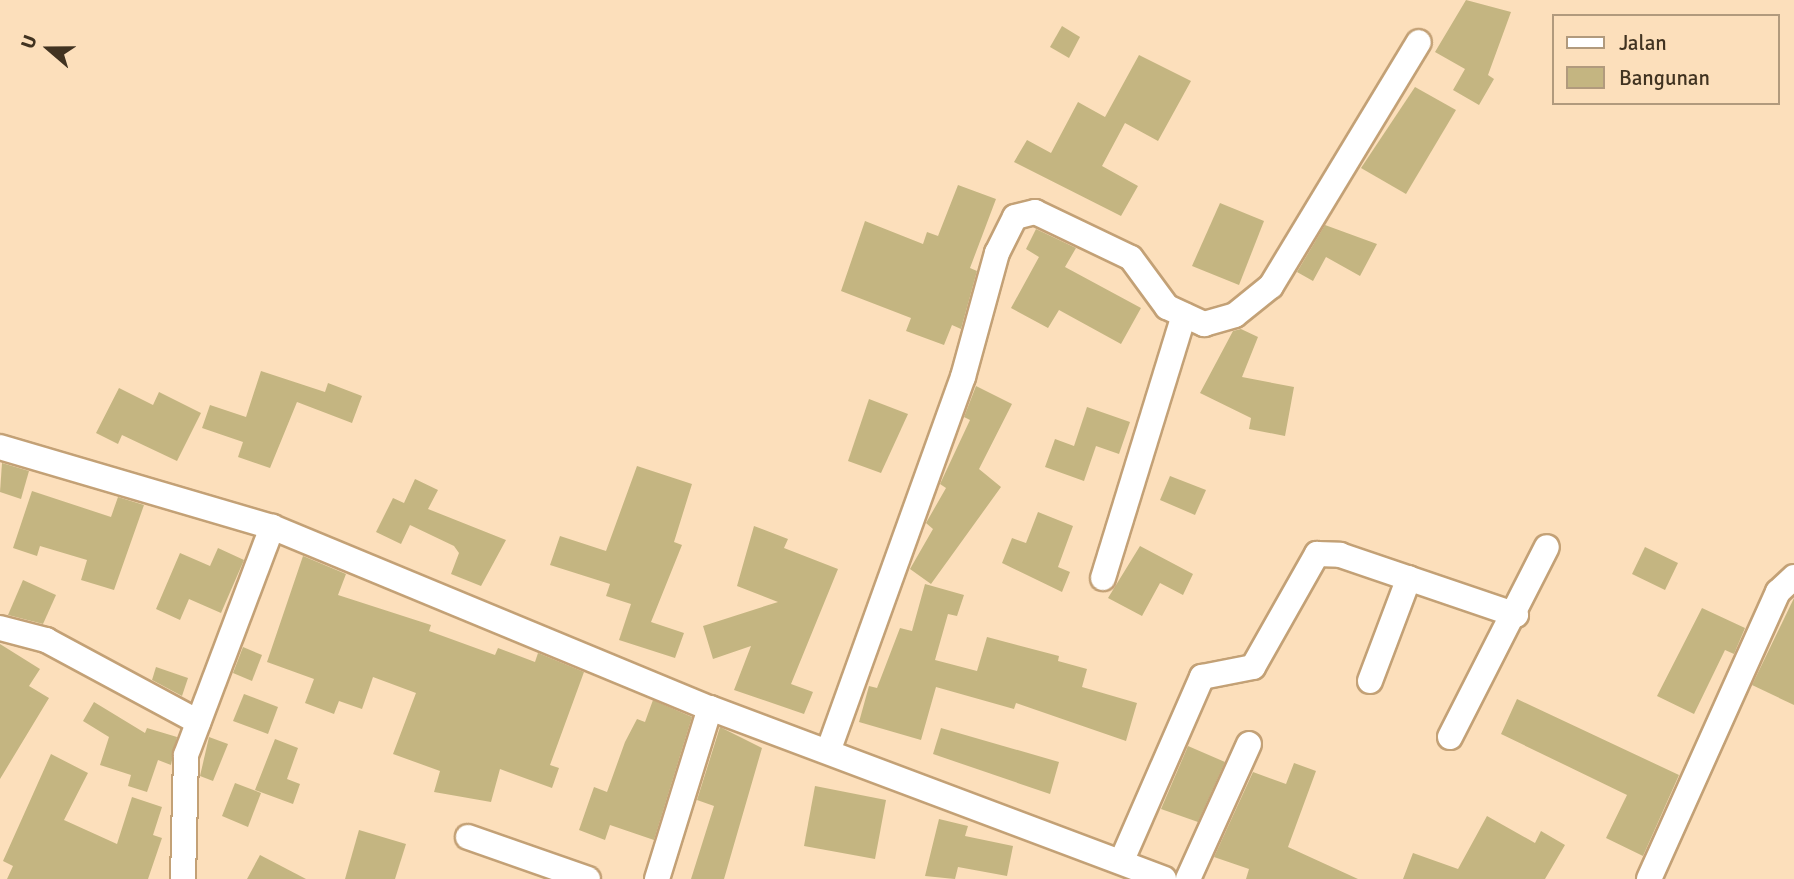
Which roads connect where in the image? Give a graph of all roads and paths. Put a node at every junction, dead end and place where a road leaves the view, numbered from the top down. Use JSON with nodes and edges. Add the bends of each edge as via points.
{"nodes":[{"id":1,"x":1419,"y":42,"type":"dead end"},
{"id":2,"x":1184,"y":315,"type":"junction"},
{"id":3,"x":0,"y":447,"type":"edge"},
{"id":4,"x":272,"y":527,"type":"junction"},
{"id":5,"x":1547,"y":547,"type":"dead end"},
{"id":6,"x":1102,"y":578,"type":"dead end"},
{"id":7,"x":1409,"y":578,"type":"junction"},
{"id":8,"x":1794,"y":578,"type":"edge"},
{"id":9,"x":1516,"y":615,"type":"junction"},
{"id":10,"x":0,"y":628,"type":"edge"},
{"id":11,"x":1370,"y":681,"type":"dead end"},
{"id":12,"x":710,"y":708,"type":"junction"},
{"id":13,"x":198,"y":722,"type":"junction"},
{"id":14,"x":1450,"y":737,"type":"dead end"},
{"id":15,"x":1249,"y":744,"type":"dead end"},
{"id":16,"x":829,"y":749,"type":"junction"},
{"id":17,"x":468,"y":837,"type":"dead end"},
{"id":18,"x":1122,"y":860,"type":"junction"},
{"id":19,"x":183,"y":879,"type":"edge"},
{"id":20,"x":588,"y":879,"type":"edge"},
{"id":21,"x":657,"y":879,"type":"edge"},
{"id":22,"x":1164,"y":879,"type":"edge"},
{"id":23,"x":1188,"y":879,"type":"edge"},
{"id":24,"x":1649,"y":879,"type":"edge"}],
"edges":[{"from":1,"to":2,"type":"street","via":[[1271,286],[1235,316],[1204,324]]},
{"from":2,"to":6,"type":"street"},
{"from":2,"to":16,"type":"street","via":[[1167,307],[1130,258],[1035,212],[1015,216],[997,253],[900,562]]},
{"from":3,"to":4,"type":"street"},
{"from":4,"to":12,"type":"street"},
{"from":4,"to":13,"type":"street"},
{"from":5,"to":9,"type":"street"},
{"from":7,"to":9,"type":"street"},
{"from":7,"to":11,"type":"street"},
{"from":7,"to":18,"type":"street","via":[[1317,554],[1253,667],[1202,677]]},
{"from":8,"to":24,"type":"street","via":[[1778,592]]},
{"from":9,"to":14,"type":"street"},
{"from":10,"to":13,"type":"street","via":[[46,640]]},
{"from":12,"to":16,"type":"street"},
{"from":12,"to":21,"type":"street"},
{"from":13,"to":19,"type":"street","via":[[182,781]]},
{"from":15,"to":23,"type":"street"},
{"from":16,"to":18,"type":"street"},
{"from":17,"to":20,"type":"street"},
{"from":18,"to":22,"type":"street"}]}
